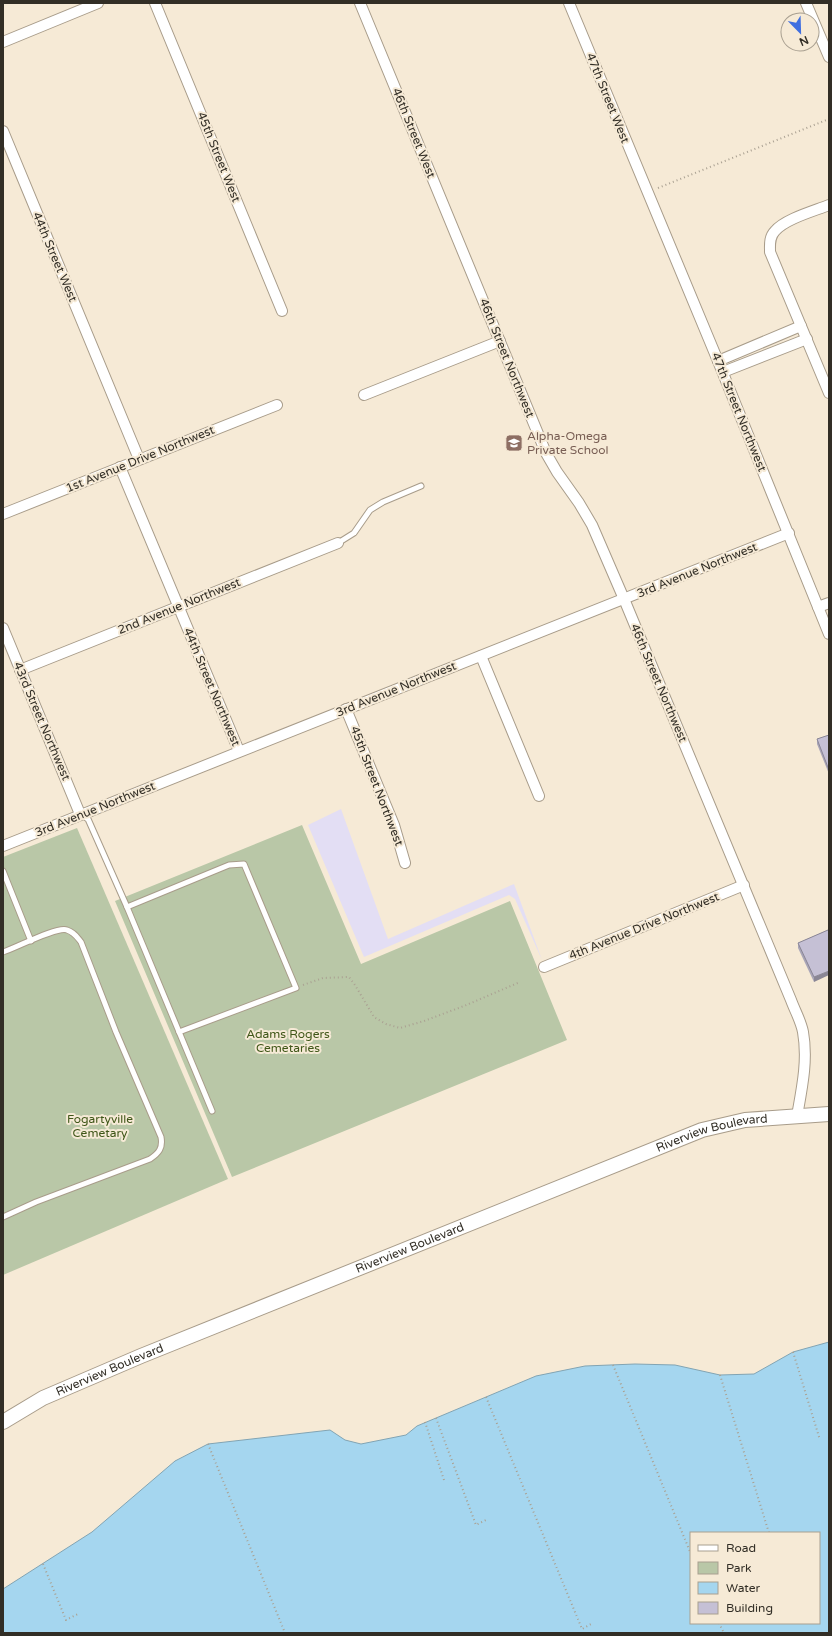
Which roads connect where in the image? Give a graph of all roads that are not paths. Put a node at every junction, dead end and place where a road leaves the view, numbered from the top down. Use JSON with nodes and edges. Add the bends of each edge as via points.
{"nodes":[{"id":1,"x":98,"y":3,"type":"edge"},
{"id":2,"x":155,"y":3,"type":"edge"},
{"id":3,"x":360,"y":3,"type":"edge"},
{"id":4,"x":569,"y":3,"type":"edge"},
{"id":5,"x":806,"y":3,"type":"edge"},
{"id":6,"x":3,"y":42,"type":"edge"},
{"id":7,"x":829,"y":57,"type":"edge"},
{"id":8,"x":3,"y":131,"type":"edge"},
{"id":9,"x":647,"y":192,"type":"joint"},
{"id":10,"x":829,"y":205,"type":"edge"},
{"id":11,"x":468,"y":263,"type":"joint"},
{"id":12,"x":282,"y":311,"type":"dead end"},
{"id":13,"x":801,"y":326,"type":"junction"},
{"id":14,"x":806,"y":339,"type":"junction"},
{"id":15,"x":500,"y":341,"type":"junction"},
{"id":16,"x":718,"y":362,"type":"junction"},
{"id":17,"x":723,"y":372,"type":"junction"},
{"id":18,"x":829,"y":393,"type":"edge"},
{"id":19,"x":364,"y":395,"type":"dead end"},
{"id":20,"x":277,"y":405,"type":"dead end"},
{"id":21,"x":139,"y":459,"type":"junction"},
{"id":22,"x":120,"y":467,"type":"junction"},
{"id":23,"x":421,"y":486,"type":"dead end"},
{"id":24,"x":3,"y":514,"type":"edge"},
{"id":25,"x":788,"y":533,"type":"junction"},
{"id":26,"x":338,"y":543,"type":"joint"},
{"id":27,"x":624,"y":598,"type":"junction"},
{"id":28,"x":829,"y":603,"type":"edge"},
{"id":29,"x":178,"y":607,"type":"junction"},
{"id":30,"x":818,"y":607,"type":"junction"},
{"id":31,"x":3,"y":628,"type":"edge"},
{"id":32,"x":829,"y":634,"type":"edge"},
{"id":33,"x":6,"y":644,"type":"edge"},
{"id":34,"x":481,"y":656,"type":"junction"},
{"id":35,"x":20,"y":670,"type":"junction"},
{"id":36,"x":346,"y":708,"type":"junction"},
{"id":37,"x":239,"y":751,"type":"junction"},
{"id":38,"x":539,"y":796,"type":"dead end"},
{"id":39,"x":80,"y":814,"type":"junction"},
{"id":40,"x":3,"y":846,"type":"edge"},
{"id":41,"x":405,"y":863,"type":"dead end"},
{"id":42,"x":3,"y":871,"type":"edge"},
{"id":43,"x":744,"y":885,"type":"junction"},
{"id":44,"x":127,"y":907,"type":"junction"},
{"id":45,"x":31,"y":941,"type":"junction"},
{"id":46,"x":3,"y":952,"type":"edge"},
{"id":47,"x":544,"y":967,"type":"dead end"},
{"id":48,"x":179,"y":1032,"type":"junction"},
{"id":49,"x":212,"y":1111,"type":"dead end"},
{"id":50,"x":829,"y":1114,"type":"edge"},
{"id":51,"x":797,"y":1116,"type":"junction"},
{"id":52,"x":3,"y":1217,"type":"edge"},
{"id":53,"x":3,"y":1422,"type":"edge"}],
"edges":[{"from":1,"to":6,"type":"street"},
{"from":2,"to":12,"type":"street","name":"45th Street West"},
{"from":3,"to":11,"type":"street","name":"46th Street West"},
{"from":4,"to":9,"type":"street","name":"47th Street West"},
{"from":5,"to":7,"type":"street"},
{"from":8,"to":21,"type":"street","name":"44th Street West"},
{"from":9,"to":16,"type":"street","name":"47th Street Northwest"},
{"from":10,"to":13,"type":"street","via":[[783,224],[774,231],[770,241],[770,252]]},
{"from":11,"to":15,"type":"street","name":"46th Street Northwest"},
{"from":13,"to":14,"type":"street"},
{"from":13,"to":16,"type":"street"},
{"from":14,"to":17,"type":"street"},
{"from":14,"to":18,"type":"street"},
{"from":15,"to":19,"type":"street"},
{"from":15,"to":27,"type":"street","name":"46th Street Northwest","via":[[546,453],[592,525]]},
{"from":16,"to":17,"type":"street","name":"47th Street Northwest"},
{"from":17,"to":25,"type":"street","name":"47th Street Northwest"},
{"from":20,"to":21,"type":"street","name":"1st Avenue Drive Northwest"},
{"from":21,"to":22,"type":"street","name":"1st Avenue Drive Northwest"},
{"from":22,"to":24,"type":"street","name":"1st Avenue Drive Northwest"},
{"from":22,"to":29,"type":"street","name":"44th Street Northwest"},
{"from":23,"to":26,"type":"lane","via":[[382,502],[370,510],[354,533]]},
{"from":25,"to":27,"type":"street","name":"3rd Avenue Northwest"},
{"from":25,"to":30,"type":"street","name":"47th Street Northwest"},
{"from":26,"to":29,"type":"street","name":"2nd Avenue Northwest"},
{"from":27,"to":34,"type":"street","name":"3rd Avenue Northwest"},
{"from":27,"to":43,"type":"street","name":"46th Street Northwest"},
{"from":28,"to":30,"type":"street"},
{"from":29,"to":35,"type":"street","name":"2nd Avenue Northwest"},
{"from":29,"to":37,"type":"street","name":"44th Street Northwest"},
{"from":30,"to":32,"type":"street","name":"47th Street Northwest"},
{"from":31,"to":33,"type":"street","name":"43rd Street Northwest"},
{"from":33,"to":35,"type":"street","name":"43rd Street Northwest"},
{"from":34,"to":36,"type":"street","name":"3rd Avenue Northwest"},
{"from":34,"to":38,"type":"street"},
{"from":35,"to":39,"type":"street","name":"43rd Street Northwest"},
{"from":36,"to":37,"type":"street","name":"3rd Avenue Northwest"},
{"from":36,"to":41,"type":"street","name":"45th Street Northwest","via":[[394,825]]},
{"from":37,"to":39,"type":"street","name":"3rd Avenue Northwest"},
{"from":39,"to":40,"type":"street","name":"3rd Avenue Northwest"},
{"from":39,"to":44,"type":"lane","via":[[88,819]]},
{"from":42,"to":45,"type":"lane"},
{"from":43,"to":47,"type":"street","name":"4th Avenue Drive Northwest"},
{"from":43,"to":51,"type":"street","name":"46th Street Northwest","via":[[802,1030],[805,1061]]},
{"from":44,"to":48,"type":"lane"},
{"from":44,"to":48,"type":"lane","via":[[229,865],[244,864],[296,988]]},
{"from":45,"to":46,"type":"lane"},
{"from":45,"to":52,"type":"lane","via":[[66,929],[75,934],[81,942],[162,1144],[160,1151],[150,1159]]},
{"from":48,"to":49,"type":"lane"},
{"from":50,"to":51,"type":"street","name":"Riverview Boulevard"},
{"from":51,"to":53,"type":"street","name":"Riverview Boulevard","via":[[745,1120],[702,1130],[140,1356],[43,1398]]}]}
